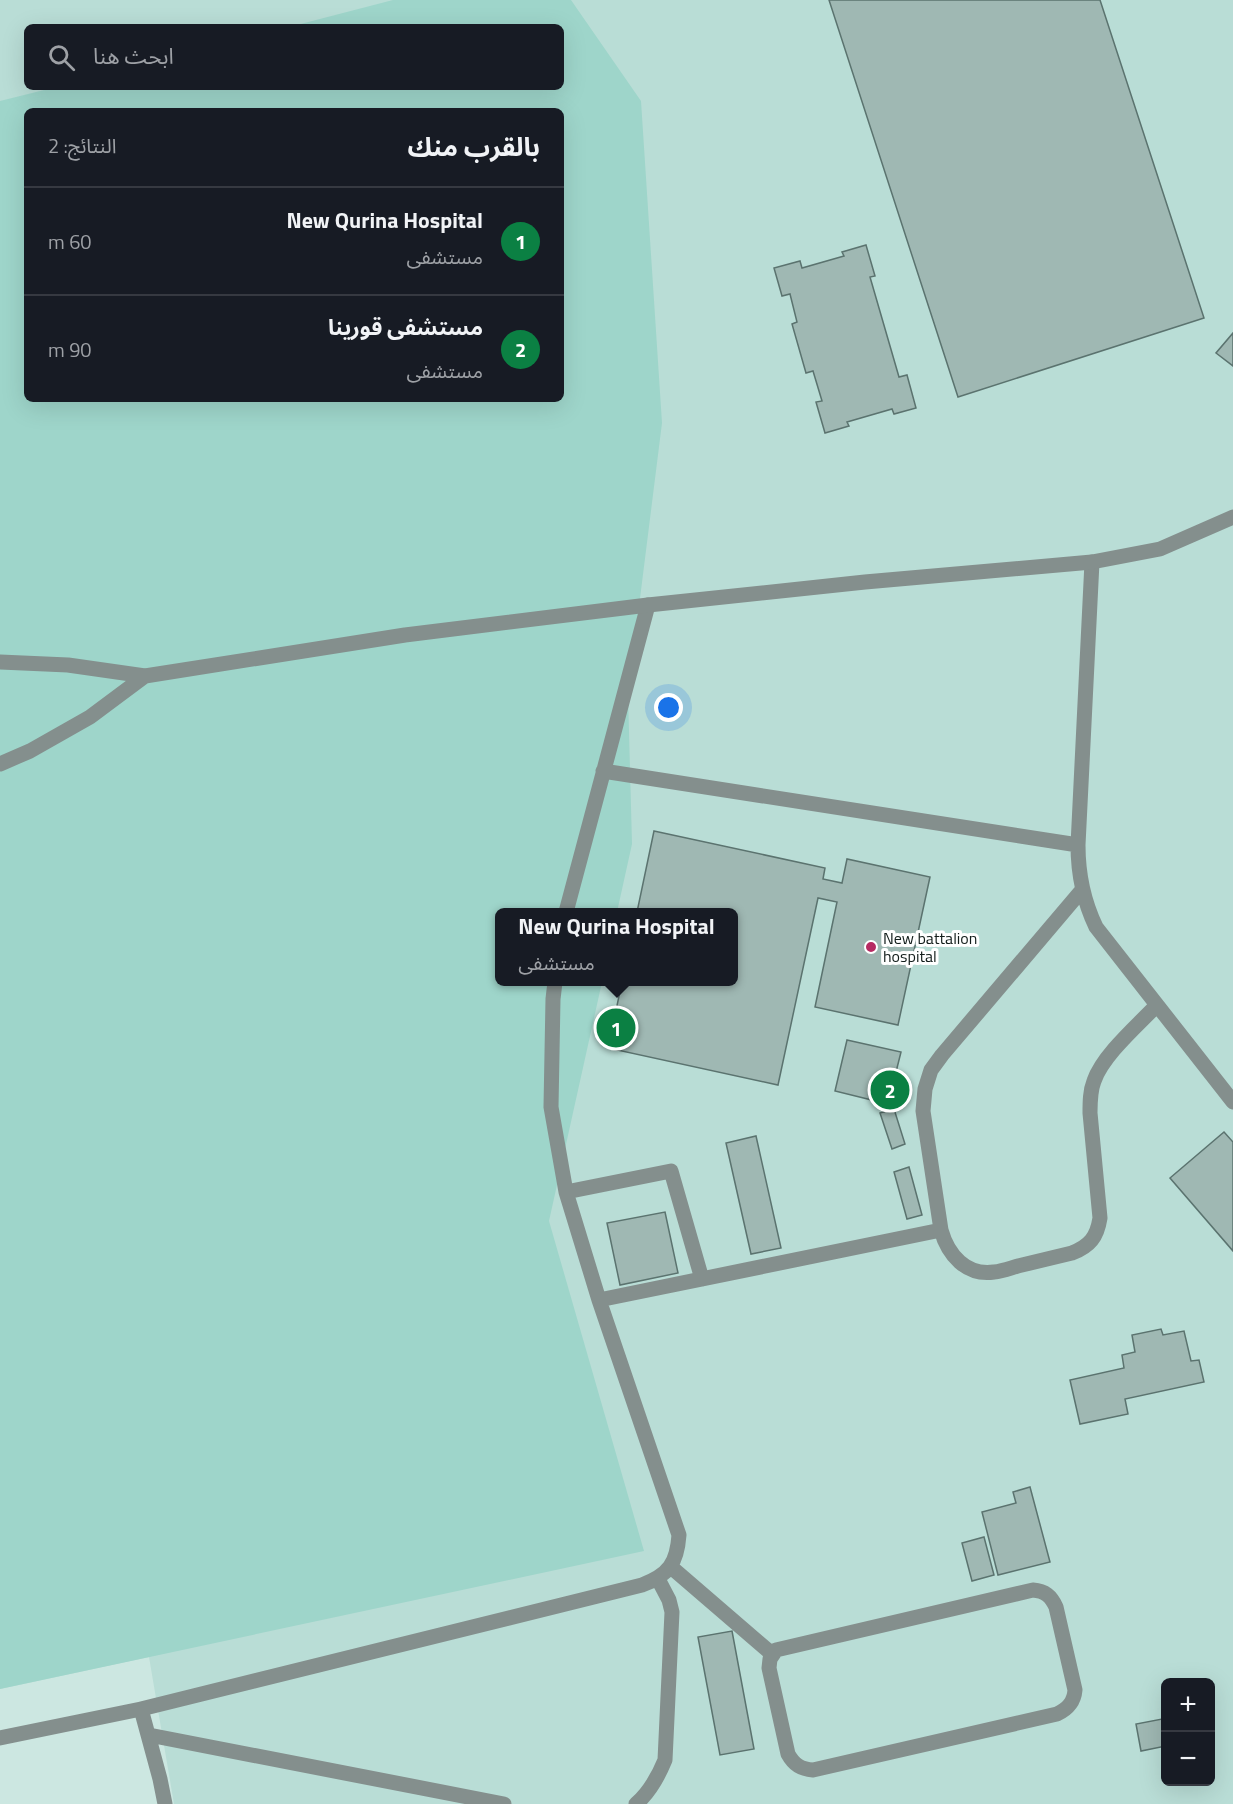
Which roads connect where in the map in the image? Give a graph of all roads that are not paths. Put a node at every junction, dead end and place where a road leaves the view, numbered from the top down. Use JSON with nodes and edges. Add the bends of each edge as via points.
{"nodes":[{"id":1,"x":1233,"y":517,"type":"edge"},
{"id":2,"x":1092,"y":562,"type":"junction"},
{"id":3,"x":648,"y":605,"type":"junction"},
{"id":4,"x":0,"y":662,"type":"edge"},
{"id":5,"x":145,"y":675,"type":"junction"},
{"id":6,"x":0,"y":764,"type":"edge"},
{"id":7,"x":603,"y":771,"type":"junction"},
{"id":8,"x":1078,"y":845,"type":"junction"},
{"id":9,"x":1082,"y":890,"type":"junction"},
{"id":10,"x":567,"y":908,"type":"edge"},
{"id":11,"x":554,"y":986,"type":"edge"},
{"id":12,"x":1157,"y":1005,"type":"junction"},
{"id":13,"x":1233,"y":1102,"type":"edge"},
{"id":14,"x":566,"y":1192,"type":"junction"},
{"id":15,"x":941,"y":1230,"type":"junction"},
{"id":16,"x":702,"y":1279,"type":"junction"},
{"id":17,"x":599,"y":1300,"type":"junction"},
{"id":18,"x":671,"y":1567,"type":"junction"},
{"id":19,"x":658,"y":1579,"type":"junction"},
{"id":20,"x":772,"y":1654,"type":"junction"},
{"id":21,"x":141,"y":1709,"type":"junction"},
{"id":22,"x":149,"y":1735,"type":"junction"},
{"id":23,"x":0,"y":1738,"type":"edge"},
{"id":24,"x":165,"y":1804,"type":"edge"},
{"id":25,"x":504,"y":1804,"type":"edge"},
{"id":26,"x":636,"y":1804,"type":"edge"}],
"edges":[{"from":1,"to":2,"type":"street","via":[[1160,549]]},
{"from":2,"to":3,"type":"street"},
{"from":2,"to":8,"type":"street"},
{"from":3,"to":5,"type":"street","via":[[405,635]]},
{"from":3,"to":7,"type":"street"},
{"from":4,"to":5,"type":"street","via":[[69,665]]},
{"from":5,"to":6,"type":"street","via":[[90,717]]},
{"from":7,"to":8,"type":"street"},
{"from":7,"to":10,"type":"street"},
{"from":8,"to":9,"type":"street"},
{"from":9,"to":12,"type":"street","via":[[1096,927]]},
{"from":9,"to":15,"type":"street","via":[[931,1070],[923,1111]]},
{"from":11,"to":14,"type":"street","via":[[551,1107]]},
{"from":12,"to":13,"type":"street"},
{"from":12,"to":15,"type":"street","via":[[1108,1057],[1093,1082],[1090,1113],[1100,1218],[1092,1241],[1072,1253],[986,1272],[964,1265],[953,1256]]},
{"from":14,"to":16,"type":"street","via":[[671,1171]]},
{"from":14,"to":17,"type":"street"},
{"from":15,"to":16,"type":"street"},
{"from":16,"to":17,"type":"street"},
{"from":17,"to":18,"type":"street","via":[[679,1535]]},
{"from":18,"to":19,"type":"street"},
{"from":18,"to":20,"type":"street"},
{"from":19,"to":21,"type":"street"},
{"from":19,"to":26,"type":"street","via":[[672,1612],[665,1760],[650,1791]]},
{"from":20,"to":20,"type":"street","via":[[781,1648],[1041,1591],[1056,1607],[1074,1697],[1066,1710],[1057,1714],[805,1770],[788,1754],[769,1668]]},
{"from":21,"to":22,"type":"street"},
{"from":21,"to":23,"type":"street"},
{"from":22,"to":24,"type":"street"},
{"from":22,"to":25,"type":"street"}]}
